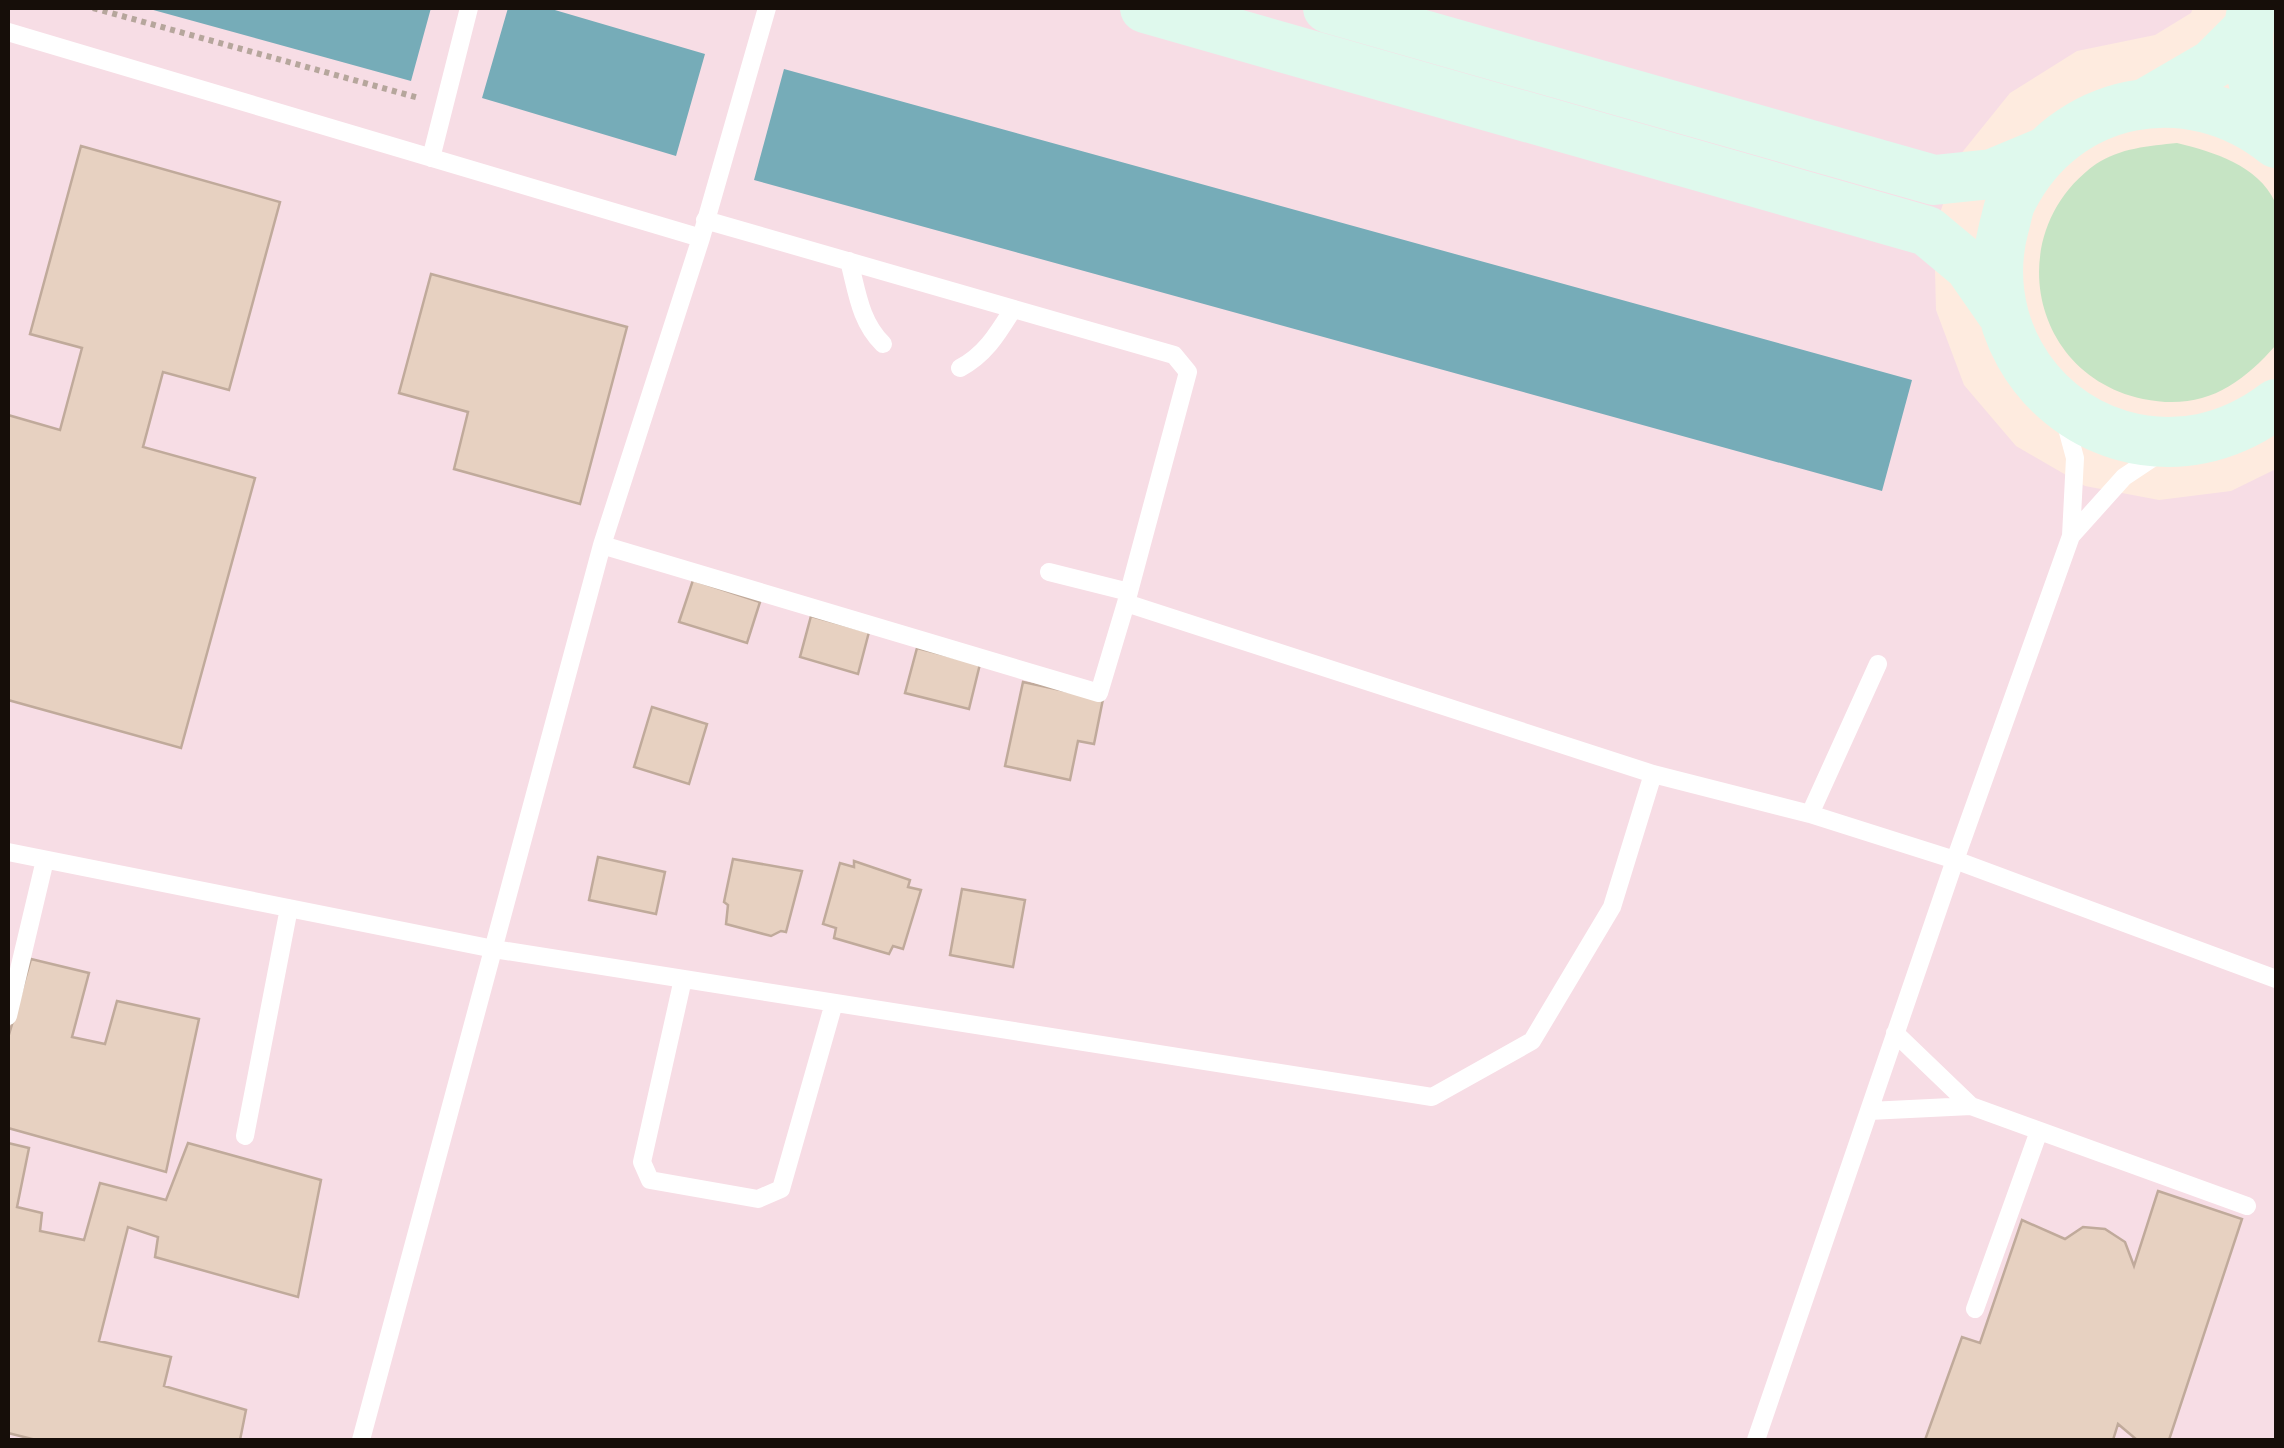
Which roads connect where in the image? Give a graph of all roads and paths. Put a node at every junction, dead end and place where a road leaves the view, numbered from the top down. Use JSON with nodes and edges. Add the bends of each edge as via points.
{"nodes":[{"id":1,"x":93,"y":8,"type":"edge"},
{"id":2,"x":468,"y":8,"type":"edge"},
{"id":3,"x":767,"y":8,"type":"edge"},
{"id":4,"x":1145,"y":8,"type":"edge"},
{"id":5,"x":2249,"y":19,"type":"edge"},
{"id":6,"x":8,"y":32,"type":"edge"},
{"id":7,"x":1310,"y":32,"type":"edge"},
{"id":8,"x":2146,"y":102,"type":"junction"},
{"id":9,"x":444,"y":105,"type":"junction"},
{"id":10,"x":2276,"y":133,"type":"edge"},
{"id":11,"x":2276,"y":143,"type":"edge"},
{"id":12,"x":2045,"y":152,"type":"junction"},
{"id":13,"x":431,"y":158,"type":"junction"},
{"id":14,"x":703,"y":229,"type":"junction"},
{"id":15,"x":849,"y":261,"type":"junction"},
{"id":16,"x":1013,"y":308,"type":"junction"},
{"id":17,"x":2001,"y":312,"type":"junction"},
{"id":18,"x":884,"y":344,"type":"dead end"},
{"id":19,"x":960,"y":368,"type":"dead end"},
{"id":20,"x":2058,"y":404,"type":"junction"},
{"id":21,"x":2276,"y":404,"type":"edge"},
{"id":22,"x":2187,"y":442,"type":"junction"},
{"id":23,"x":2071,"y":536,"type":"junction"},
{"id":24,"x":602,"y":546,"type":"junction"},
{"id":25,"x":1049,"y":572,"type":"dead end"},
{"id":26,"x":1127,"y":597,"type":"junction"},
{"id":27,"x":1878,"y":664,"type":"dead end"},
{"id":28,"x":1653,"y":774,"type":"junction"},
{"id":29,"x":1810,"y":814,"type":"junction"},
{"id":30,"x":8,"y":852,"type":"edge"},
{"id":31,"x":45,"y":860,"type":"junction"},
{"id":32,"x":1955,"y":860,"type":"junction"},
{"id":33,"x":289,"y":908,"type":"junction"},
{"id":34,"x":494,"y":949,"type":"junction"},
{"id":35,"x":2276,"y":978,"type":"edge"},
{"id":36,"x":683,"y":979,"type":"junction"},
{"id":37,"x":834,"y":1002,"type":"junction"},
{"id":38,"x":8,"y":1016,"type":"edge"},
{"id":39,"x":1896,"y":1033,"type":"junction"},
{"id":40,"x":1970,"y":1106,"type":"junction"},
{"id":41,"x":1869,"y":1111,"type":"junction"},
{"id":42,"x":2040,"y":1130,"type":"junction"},
{"id":43,"x":244,"y":1136,"type":"dead end"},
{"id":44,"x":2247,"y":1206,"type":"dead end"},
{"id":45,"x":1976,"y":1309,"type":"dead end"},
{"id":46,"x":362,"y":1440,"type":"edge"},
{"id":47,"x":1756,"y":1440,"type":"edge"}],
"edges":[{"from":1,"to":9,"type":"path"},
{"from":2,"to":9,"type":"lane"},
{"from":3,"to":14,"type":"lane"},
{"from":4,"to":7,"type":"main road"},
{"from":5,"to":8,"type":"main road","via":[[2213,64]]},
{"from":5,"to":10,"type":"main road","via":[[2252,76]]},
{"from":6,"to":13,"type":"lane"},
{"from":7,"to":12,"type":"main road","via":[[1934,180],[1992,174]]},
{"from":7,"to":17,"type":"main road","via":[[1927,231],[1969,266]]},
{"from":8,"to":11,"type":"main road","via":[[2224,111]]},
{"from":8,"to":12,"type":"main road","via":[[2108,111]]},
{"from":9,"to":13,"type":"lane"},
{"from":12,"to":17,"type":"main road","via":[[2007,217],[1997,254]]},
{"from":13,"to":14,"type":"lane"},
{"from":14,"to":15,"type":"lane"},
{"from":14,"to":24,"type":"lane"},
{"from":15,"to":16,"type":"lane"},
{"from":15,"to":18,"type":"lane","via":[[864,317]]},
{"from":16,"to":19,"type":"lane","via":[[990,346]]},
{"from":16,"to":26,"type":"lane","via":[[1174,355],[1188,372]]},
{"from":17,"to":20,"type":"main road","via":[[2022,362]]},
{"from":20,"to":22,"type":"main road","via":[[2127,437]]},
{"from":20,"to":23,"type":"lane","via":[[2075,458]]},
{"from":21,"to":22,"type":"main road","via":[[2222,435]]},
{"from":22,"to":23,"type":"lane","via":[[2124,478]]},
{"from":23,"to":32,"type":"lane"},
{"from":24,"to":26,"type":"lane","via":[[1100,693]]},
{"from":24,"to":34,"type":"lane"},
{"from":25,"to":26,"type":"lane"},
{"from":26,"to":28,"type":"lane"},
{"from":27,"to":29,"type":"lane"},
{"from":28,"to":29,"type":"lane"},
{"from":28,"to":37,"type":"lane","via":[[1612,906],[1532,1041],[1432,1098]]},
{"from":29,"to":32,"type":"lane"},
{"from":30,"to":31,"type":"lane"},
{"from":31,"to":33,"type":"lane"},
{"from":31,"to":38,"type":"lane"},
{"from":32,"to":35,"type":"lane"},
{"from":32,"to":39,"type":"lane"},
{"from":33,"to":34,"type":"lane"},
{"from":33,"to":43,"type":"lane"},
{"from":34,"to":36,"type":"lane"},
{"from":34,"to":46,"type":"lane"},
{"from":36,"to":37,"type":"lane"},
{"from":36,"to":37,"type":"lane","via":[[642,1162],[650,1180],[758,1199],[781,1188]]},
{"from":39,"to":40,"type":"lane"},
{"from":39,"to":41,"type":"lane"},
{"from":40,"to":41,"type":"lane"},
{"from":40,"to":42,"type":"lane"},
{"from":41,"to":47,"type":"lane"},
{"from":42,"to":44,"type":"lane"},
{"from":42,"to":45,"type":"lane"}]}
